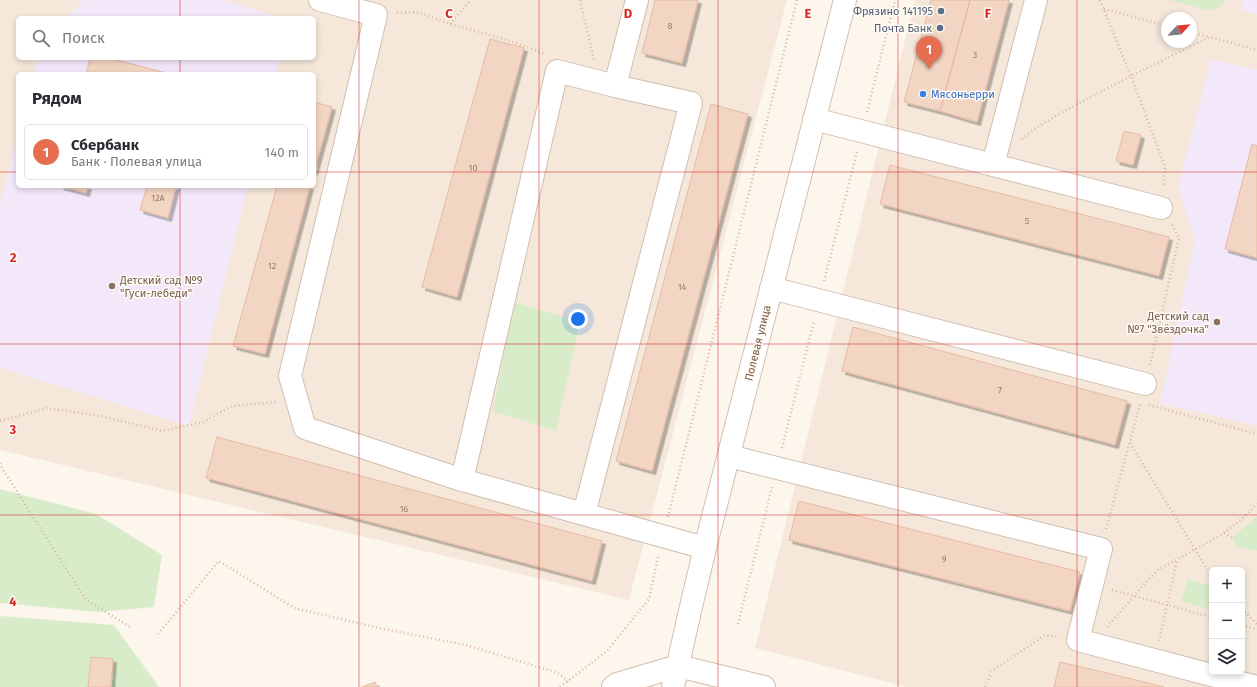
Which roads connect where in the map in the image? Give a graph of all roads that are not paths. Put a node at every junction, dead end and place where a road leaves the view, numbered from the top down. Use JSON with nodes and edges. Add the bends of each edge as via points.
{"nodes":[{"id":1,"x":320,"y":0,"type":"edge"},
{"id":2,"x":637,"y":0,"type":"edge"},
{"id":3,"x":845,"y":0,"type":"edge"},
{"id":4,"x":1036,"y":0,"type":"edge"},
{"id":5,"x":607,"y":84,"type":"junction"},
{"id":6,"x":814,"y":119,"type":"junction"},
{"id":7,"x":992,"y":165,"type":"junction"},
{"id":8,"x":1161,"y":208,"type":"road end"},
{"id":9,"x":771,"y":288,"type":"junction"},
{"id":10,"x":1143,"y":394,"type":"road end"},
{"id":11,"x":729,"y":456,"type":"junction"},
{"id":12,"x":462,"y":480,"type":"junction"},
{"id":13,"x":584,"y":514,"type":"junction"},
{"id":14,"x":705,"y":548,"type":"junction"},
{"id":15,"x":678,"y":666,"type":"junction"},
{"id":16,"x":613,"y":687,"type":"edge"},
{"id":17,"x":674,"y":687,"type":"edge"},
{"id":18,"x":764,"y":687,"type":"edge"},
{"id":19,"x":1257,"y":687,"type":"edge"}],
"edges":[{"from":1,"to":12,"type":"street","via":[[376,15],[290,376],[297,400],[306,428]]},
{"from":2,"to":5,"type":"street"},
{"from":3,"to":6,"type":"street","name":"Полевая улица"},
{"from":4,"to":7,"type":"street"},
{"from":5,"to":12,"type":"street","via":[[557,71]]},
{"from":5,"to":13,"type":"street","via":[[691,103]]},
{"from":6,"to":7,"type":"street"},
{"from":6,"to":9,"type":"street","name":"Полевая улица"},
{"from":7,"to":8,"type":"street"},
{"from":9,"to":10,"type":"street"},
{"from":9,"to":11,"type":"street","name":"Полевая улица"},
{"from":11,"to":14,"type":"street","name":"Полевая улица"},
{"from":11,"to":19,"type":"street","via":[[1101,549],[1078,640]]},
{"from":12,"to":13,"type":"street"},
{"from":13,"to":14,"type":"street"},
{"from":14,"to":15,"type":"street","name":"Полевая улица"},
{"from":15,"to":16,"type":"street"},
{"from":15,"to":17,"type":"street","name":"Полевая улица"},
{"from":15,"to":18,"type":"street"}]}
